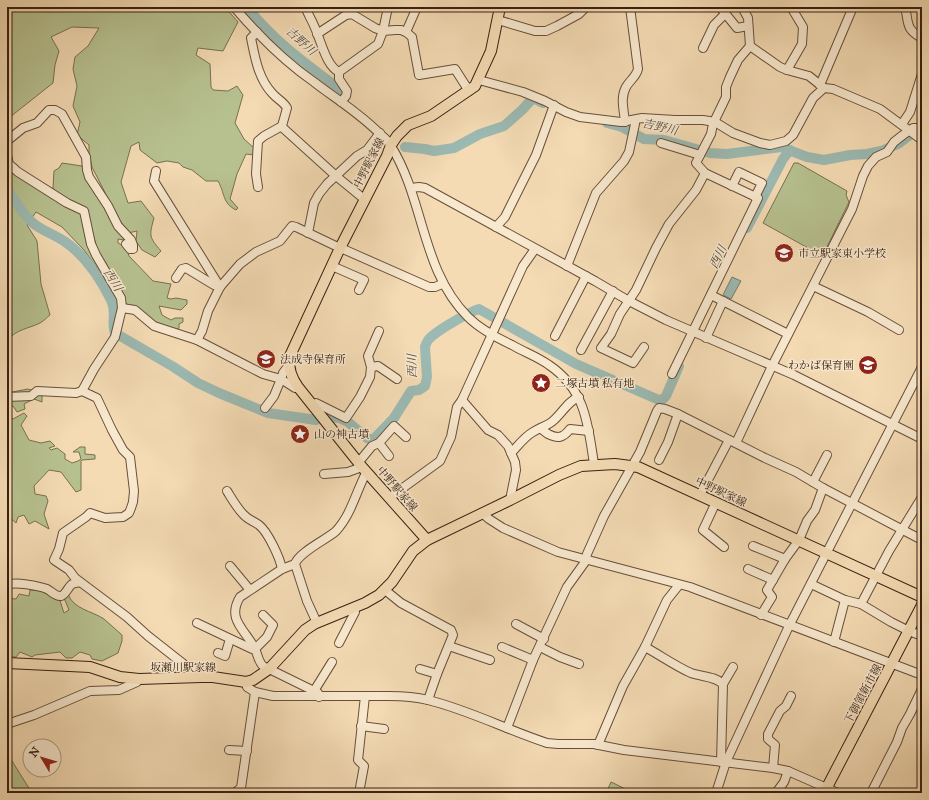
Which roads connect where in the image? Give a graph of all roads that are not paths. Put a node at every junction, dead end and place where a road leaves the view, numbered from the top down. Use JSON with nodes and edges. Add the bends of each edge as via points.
{"nodes":[{"id":1,"x":305,"y":7,"type":"edge"},
{"id":2,"x":388,"y":7,"type":"edge"},
{"id":3,"x":417,"y":7,"type":"edge"},
{"id":4,"x":499,"y":7,"type":"edge"},
{"id":5,"x":586,"y":7,"type":"edge"},
{"id":6,"x":630,"y":7,"type":"edge"},
{"id":7,"x":742,"y":7,"type":"edge"},
{"id":8,"x":791,"y":7,"type":"edge"},
{"id":9,"x":853,"y":7,"type":"edge"},
{"id":10,"x":905,"y":7,"type":"edge"},
{"id":11,"x":235,"y":8,"type":"edge"},
{"id":12,"x":723,"y":10,"type":"edge"},
{"id":13,"x":498,"y":20,"type":"junction"},
{"id":14,"x":748,"y":26,"type":"junction"},
{"id":15,"x":383,"y":31,"type":"junction"},
{"id":16,"x":257,"y":32,"type":"junction"},
{"id":17,"x":406,"y":32,"type":"junction"},
{"id":18,"x":317,"y":34,"type":"junction"},
{"id":19,"x":922,"y":38,"type":"edge"},
{"id":20,"x":750,"y":46,"type":"junction"},
{"id":21,"x":703,"y":48,"type":"dead end"},
{"id":22,"x":787,"y":70,"type":"junction"},
{"id":23,"x":339,"y":72,"type":"junction"},
{"id":24,"x":922,"y":74,"type":"edge"},
{"id":25,"x":479,"y":80,"type":"junction"},
{"id":26,"x":822,"y":86,"type":"junction"},
{"id":27,"x":469,"y":91,"type":"junction"},
{"id":28,"x":341,"y":102,"type":"junction"},
{"id":29,"x":553,"y":107,"type":"junction"},
{"id":30,"x":630,"y":121,"type":"junction"},
{"id":31,"x":715,"y":122,"type":"junction"},
{"id":32,"x":902,"y":124,"type":"junction"},
{"id":33,"x":282,"y":126,"type":"junction"},
{"id":34,"x":922,"y":128,"type":"edge"},
{"id":35,"x":912,"y":132,"type":"junction"},
{"id":36,"x":380,"y":134,"type":"junction"},
{"id":37,"x":922,"y":140,"type":"edge"},
{"id":38,"x":7,"y":141,"type":"edge"},
{"id":39,"x":661,"y":144,"type":"dead end"},
{"id":40,"x":391,"y":145,"type":"junction"},
{"id":41,"x":702,"y":151,"type":"junction"},
{"id":42,"x":7,"y":155,"type":"edge"},
{"id":43,"x":156,"y":171,"type":"dead end"},
{"id":44,"x":705,"y":173,"type":"junction"},
{"id":45,"x":336,"y":176,"type":"junction"},
{"id":46,"x":732,"y":186,"type":"junction"},
{"id":47,"x":258,"y":187,"type":"dead end"},
{"id":48,"x":411,"y":188,"type":"junction"},
{"id":49,"x":755,"y":197,"type":"junction"},
{"id":50,"x":364,"y":199,"type":"junction"},
{"id":51,"x":496,"y":227,"type":"junction"},
{"id":52,"x":308,"y":232,"type":"junction"},
{"id":53,"x":126,"y":244,"type":"dead end"},
{"id":54,"x":340,"y":248,"type":"junction"},
{"id":55,"x":535,"y":249,"type":"junction"},
{"id":56,"x":332,"y":266,"type":"junction"},
{"id":57,"x":567,"y":266,"type":"junction"},
{"id":58,"x":586,"y":276,"type":"junction"},
{"id":59,"x":176,"y":278,"type":"dead end"},
{"id":60,"x":442,"y":284,"type":"junction"},
{"id":61,"x":813,"y":286,"type":"junction"},
{"id":62,"x":220,"y":287,"type":"junction"},
{"id":63,"x":359,"y":290,"type":"dead end"},
{"id":64,"x":612,"y":291,"type":"junction"},
{"id":65,"x":718,"y":298,"type":"junction"},
{"id":66,"x":629,"y":301,"type":"junction"},
{"id":67,"x":122,"y":308,"type":"junction"},
{"id":68,"x":899,"y":330,"type":"dead end"},
{"id":69,"x":379,"y":331,"type":"dead end"},
{"id":70,"x":494,"y":331,"type":"junction"},
{"id":71,"x":691,"y":332,"type":"junction"},
{"id":72,"x":788,"y":334,"type":"junction"},
{"id":73,"x":555,"y":336,"type":"dead end"},
{"id":74,"x":706,"y":338,"type":"junction"},
{"id":75,"x":196,"y":340,"type":"junction"},
{"id":76,"x":644,"y":347,"type":"dead end"},
{"id":77,"x":581,"y":350,"type":"dead end"},
{"id":78,"x":289,"y":365,"type":"junction"},
{"id":79,"x":772,"y":366,"type":"junction"},
{"id":80,"x":371,"y":367,"type":"junction"},
{"id":81,"x":922,"y":367,"type":"edge"},
{"id":82,"x":672,"y":374,"type":"dead end"},
{"id":83,"x":281,"y":379,"type":"junction"},
{"id":84,"x":397,"y":379,"type":"dead end"},
{"id":85,"x":298,"y":387,"type":"junction"},
{"id":86,"x":82,"y":391,"type":"junction"},
{"id":87,"x":7,"y":397,"type":"edge"},
{"id":88,"x":579,"y":397,"type":"junction"},
{"id":89,"x":462,"y":400,"type":"junction"},
{"id":90,"x":312,"y":405,"type":"junction"},
{"id":91,"x":265,"y":408,"type":"dead end"},
{"id":92,"x":678,"y":414,"type":"junction"},
{"id":93,"x":893,"y":424,"type":"junction"},
{"id":94,"x":541,"y":428,"type":"junction"},
{"id":95,"x":589,"y":431,"type":"junction"},
{"id":96,"x":406,"y":437,"type":"dead end"},
{"id":97,"x":922,"y":439,"type":"edge"},
{"id":98,"x":733,"y":441,"type":"junction"},
{"id":99,"x":379,"y":443,"type":"junction"},
{"id":100,"x":511,"y":454,"type":"junction"},
{"id":101,"x":827,"y":455,"type":"dead end"},
{"id":102,"x":390,"y":456,"type":"dead end"},
{"id":103,"x":659,"y":460,"type":"dead end"},
{"id":104,"x":594,"y":464,"type":"junction"},
{"id":105,"x":632,"y":466,"type":"junction"},
{"id":106,"x":362,"y":468,"type":"junction"},
{"id":107,"x":324,"y":474,"type":"dead end"},
{"id":108,"x":813,"y":482,"type":"junction"},
{"id":109,"x":822,"y":488,"type":"junction"},
{"id":110,"x":227,"y":491,"type":"dead end"},
{"id":111,"x":700,"y":495,"type":"junction"},
{"id":112,"x":922,"y":497,"type":"edge"},
{"id":113,"x":389,"y":498,"type":"junction"},
{"id":114,"x":510,"y":500,"type":"junction"},
{"id":115,"x":716,"y":502,"type":"junction"},
{"id":116,"x":852,"y":504,"type":"junction"},
{"id":117,"x":482,"y":513,"type":"junction"},
{"id":118,"x":902,"y":530,"type":"junction"},
{"id":119,"x":427,"y":540,"type":"junction"},
{"id":120,"x":799,"y":540,"type":"junction"},
{"id":121,"x":922,"y":540,"type":"edge"},
{"id":122,"x":752,"y":546,"type":"dead end"},
{"id":123,"x":724,"y":547,"type":"dead end"},
{"id":124,"x":827,"y":553,"type":"junction"},
{"id":125,"x":785,"y":559,"type":"junction"},
{"id":126,"x":585,"y":560,"type":"junction"},
{"id":127,"x":295,"y":564,"type":"junction"},
{"id":128,"x":230,"y":566,"type":"dead end"},
{"id":129,"x":282,"y":570,"type":"junction"},
{"id":130,"x":748,"y":570,"type":"dead end"},
{"id":131,"x":876,"y":576,"type":"junction"},
{"id":132,"x":773,"y":580,"type":"junction"},
{"id":133,"x":80,"y":582,"type":"junction"},
{"id":134,"x":811,"y":584,"type":"junction"},
{"id":135,"x":7,"y":585,"type":"edge"},
{"id":136,"x":679,"y":585,"type":"junction"},
{"id":137,"x":250,"y":590,"type":"junction"},
{"id":138,"x":385,"y":590,"type":"junction"},
{"id":139,"x":922,"y":597,"type":"edge"},
{"id":140,"x":845,"y":600,"type":"junction"},
{"id":141,"x":861,"y":604,"type":"junction"},
{"id":142,"x":922,"y":605,"type":"edge"},
{"id":143,"x":354,"y":608,"type":"junction"},
{"id":144,"x":263,"y":615,"type":"dead end"},
{"id":145,"x":761,"y":615,"type":"junction"},
{"id":146,"x":197,"y":623,"type":"dead end"},
{"id":147,"x":317,"y":623,"type":"junction"},
{"id":148,"x":516,"y":624,"type":"dead end"},
{"id":149,"x":789,"y":626,"type":"junction"},
{"id":150,"x":909,"y":631,"type":"junction"},
{"id":151,"x":922,"y":636,"type":"edge"},
{"id":152,"x":230,"y":639,"type":"junction"},
{"id":153,"x":834,"y":642,"type":"junction"},
{"id":154,"x":339,"y":643,"type":"dead end"},
{"id":155,"x":542,"y":643,"type":"junction"},
{"id":156,"x":449,"y":646,"type":"junction"},
{"id":157,"x":502,"y":647,"type":"dead end"},
{"id":158,"x":645,"y":647,"type":"junction"},
{"id":159,"x":254,"y":649,"type":"junction"},
{"id":160,"x":218,"y":653,"type":"dead end"},
{"id":161,"x":490,"y":660,"type":"dead end"},
{"id":162,"x":533,"y":660,"type":"junction"},
{"id":163,"x":7,"y":662,"type":"edge"},
{"id":164,"x":332,"y":662,"type":"dead end"},
{"id":165,"x":579,"y":664,"type":"dead end"},
{"id":166,"x":892,"y":664,"type":"junction"},
{"id":167,"x":733,"y":667,"type":"dead end"},
{"id":168,"x":420,"y":668,"type":"dead end"},
{"id":169,"x":269,"y":669,"type":"junction"},
{"id":170,"x":436,"y":674,"type":"junction"},
{"id":171,"x":922,"y":675,"type":"edge"},
{"id":172,"x":196,"y":677,"type":"junction"},
{"id":173,"x":139,"y":679,"type":"junction"},
{"id":174,"x":246,"y":682,"type":"junction"},
{"id":175,"x":723,"y":684,"type":"junction"},
{"id":176,"x":922,"y":689,"type":"edge"},
{"id":177,"x":255,"y":692,"type":"junction"},
{"id":178,"x":316,"y":694,"type":"junction"},
{"id":179,"x":365,"y":696,"type":"junction"},
{"id":180,"x":791,"y":696,"type":"dead end"},
{"id":181,"x":428,"y":700,"type":"junction"},
{"id":182,"x":7,"y":724,"type":"edge"},
{"id":183,"x":361,"y":726,"type":"junction"},
{"id":184,"x":507,"y":728,"type":"junction"},
{"id":185,"x":384,"y":729,"type":"dead end"},
{"id":186,"x":598,"y":745,"type":"junction"},
{"id":187,"x":229,"y":750,"type":"dead end"},
{"id":188,"x":247,"y":751,"type":"junction"},
{"id":189,"x":723,"y":762,"type":"junction"},
{"id":190,"x":773,"y":768,"type":"junction"},
{"id":191,"x":788,"y":772,"type":"junction"},
{"id":192,"x":825,"y":791,"type":"edge"},
{"id":193,"x":234,"y":793,"type":"edge"},
{"id":194,"x":325,"y":793,"type":"edge"},
{"id":195,"x":331,"y":793,"type":"edge"},
{"id":196,"x":359,"y":793,"type":"edge"},
{"id":197,"x":716,"y":793,"type":"edge"},
{"id":198,"x":776,"y":793,"type":"edge"},
{"id":199,"x":838,"y":793,"type":"edge"},
{"id":200,"x":871,"y":793,"type":"edge"}],
"edges":[{"from":1,"to":18,"type":"street"},
{"from":2,"to":15,"type":"street"},
{"from":3,"to":17,"type":"street"},
{"from":4,"to":13,"type":"main road","name":"中野駅家線"},
{"from":5,"to":13,"type":"street","via":[[579,14],[546,31],[535,31]]},
{"from":6,"to":30,"type":"street","via":[[638,69],[636,76],[626,86],[622,103]]},
{"from":7,"to":14,"type":"street","via":[[748,18]]},
{"from":8,"to":22,"type":"street","via":[[803,28],[802,44]]},
{"from":9,"to":26,"type":"street"},
{"from":10,"to":19,"type":"street","via":[[910,30]]},
{"from":11,"to":16,"type":"street"},
{"from":12,"to":14,"type":"street","via":[[737,28]]},
{"from":12,"to":21,"type":"street"},
{"from":13,"to":25,"type":"main road","name":"中野駅家線","via":[[492,51]]},
{"from":14,"to":20,"type":"street"},
{"from":15,"to":17,"type":"street"},
{"from":15,"to":18,"type":"street","via":[[367,25],[352,14],[346,15]]},
{"from":15,"to":23,"type":"street","via":[[378,44]]},
{"from":16,"to":28,"type":"street","via":[[290,64]]},
{"from":16,"to":33,"type":"street","via":[[251,38],[257,69],[270,92],[286,104]]},
{"from":17,"to":27,"type":"street","via":[[412,37],[419,75],[455,69]]},
{"from":18,"to":23,"type":"street","via":[[323,51]]},
{"from":20,"to":22,"type":"street"},
{"from":20,"to":31,"type":"street","via":[[738,60],[730,77],[726,97]]},
{"from":22,"to":26,"type":"street","via":[[809,76]]},
{"from":23,"to":28,"type":"street","via":[[339,79],[347,91]]},
{"from":24,"to":32,"type":"street","via":[[910,112]]},
{"from":25,"to":27,"type":"main road","name":"中野駅家線"},
{"from":25,"to":29,"type":"street","via":[[523,92]]},
{"from":26,"to":31,"type":"street","via":[[793,135],[786,141],[770,145],[760,143],[733,133]]},
{"from":26,"to":32,"type":"street","via":[[880,109]]},
{"from":27,"to":40,"type":"main road","name":"中野駅家線","via":[[431,116],[408,125]]},
{"from":28,"to":36,"type":"street"},
{"from":29,"to":30,"type":"street","via":[[580,117]]},
{"from":29,"to":51,"type":"street","via":[[536,154],[505,217]]},
{"from":30,"to":31,"type":"street","via":[[642,118]]},
{"from":30,"to":57,"type":"street","via":[[635,124],[630,152],[596,193]]},
{"from":31,"to":41,"type":"street"},
{"from":32,"to":35,"type":"street"},
{"from":33,"to":45,"type":"street"},
{"from":33,"to":47,"type":"street","via":[[258,141]]},
{"from":34,"to":35,"type":"street","via":[[914,128]]},
{"from":35,"to":37,"type":"street"},
{"from":35,"to":61,"type":"street","via":[[894,142],[887,152],[876,157],[868,166],[852,209]]},
{"from":36,"to":40,"type":"street"},
{"from":36,"to":45,"type":"street","via":[[367,150]]},
{"from":38,"to":53,"type":"street","via":[[23,128],[36,123],[49,110],[62,114],[86,157],[89,177],[118,226],[131,240],[133,249]]},
{"from":39,"to":41,"type":"street"},
{"from":40,"to":48,"type":"street"},
{"from":40,"to":50,"type":"main road","name":"中野駅家線"},
{"from":41,"to":44,"type":"street","via":[[696,163]]},
{"from":42,"to":67,"type":"street","via":[[8,164],[18,172],[84,211],[91,244],[121,298]]},
{"from":43,"to":62,"type":"street","via":[[154,181]]},
{"from":44,"to":46,"type":"street"},
{"from":44,"to":66,"type":"street","via":[[696,190],[670,224]]},
{"from":45,"to":50,"type":"street"},
{"from":45,"to":52,"type":"street","via":[[314,203]]},
{"from":46,"to":49,"type":"street"},
{"from":46,"to":49,"type":"street","via":[[739,172],[762,183]]},
{"from":48,"to":51,"type":"street","via":[[425,188]]},
{"from":48,"to":60,"type":"street","via":[[432,260]]},
{"from":49,"to":65,"type":"street","via":[[758,198]]},
{"from":50,"to":54,"type":"main road","name":"中野駅家線"},
{"from":51,"to":55,"type":"street"},
{"from":52,"to":54,"type":"street"},
{"from":52,"to":62,"type":"street","via":[[292,226],[280,241],[256,252],[240,264]]},
{"from":54,"to":56,"type":"main road","name":"中野駅家線"},
{"from":54,"to":60,"type":"street","via":[[429,287]]},
{"from":55,"to":57,"type":"street"},
{"from":55,"to":70,"type":"street","via":[[523,266]]},
{"from":56,"to":63,"type":"street","via":[[364,280]]},
{"from":56,"to":78,"type":"main road","name":"中野駅家線","via":[[288,358]]},
{"from":57,"to":58,"type":"street"},
{"from":58,"to":64,"type":"street"},
{"from":58,"to":73,"type":"street"},
{"from":59,"to":62,"type":"street","via":[[182,269],[186,268]]},
{"from":60,"to":70,"type":"street","via":[[468,318]]},
{"from":61,"to":68,"type":"street"},
{"from":61,"to":72,"type":"street"},
{"from":62,"to":75,"type":"street"},
{"from":64,"to":66,"type":"street"},
{"from":64,"to":77,"type":"street"},
{"from":65,"to":71,"type":"street"},
{"from":65,"to":72,"type":"street"},
{"from":65,"to":74,"type":"street"},
{"from":66,"to":71,"type":"street"},
{"from":66,"to":76,"type":"street","via":[[601,348],[633,364]]},
{"from":67,"to":75,"type":"street","via":[[134,310],[154,326]]},
{"from":67,"to":86,"type":"street","via":[[115,337]]},
{"from":69,"to":80,"type":"street","via":[[368,356]]},
{"from":70,"to":88,"type":"street","via":[[549,365],[567,380]]},
{"from":70,"to":89,"type":"street"},
{"from":71,"to":74,"type":"street"},
{"from":71,"to":82,"type":"street"},
{"from":72,"to":79,"type":"street"},
{"from":74,"to":79,"type":"street"},
{"from":75,"to":83,"type":"street","via":[[263,374]]},
{"from":78,"to":83,"type":"street"},
{"from":78,"to":85,"type":"main road","name":"中野駅家線","via":[[291,377]]},
{"from":79,"to":93,"type":"street","via":[[794,374]]},
{"from":79,"to":98,"type":"street"},
{"from":80,"to":84,"type":"street","via":[[378,366]]},
{"from":80,"to":90,"type":"street","via":[[370,377],[346,418],[316,404]]},
{"from":81,"to":93,"type":"street"},
{"from":83,"to":85,"type":"street"},
{"from":83,"to":91,"type":"street","via":[[274,396]]},
{"from":85,"to":90,"type":"main road","name":"中野駅家線"},
{"from":86,"to":87,"type":"street","via":[[37,391],[31,396]]},
{"from":86,"to":133,"type":"street","via":[[97,398],[123,450],[130,457],[134,492],[131,508],[123,517],[105,518],[90,513],[63,533],[54,560]]},
{"from":88,"to":94,"type":"street","via":[[553,421]]},
{"from":88,"to":95,"type":"street"},
{"from":89,"to":100,"type":"street","via":[[488,430],[505,442]]},
{"from":89,"to":113,"type":"street","via":[[457,407],[451,437],[440,461]]},
{"from":90,"to":106,"type":"main road","name":"中野駅家線"},
{"from":92,"to":98,"type":"street"},
{"from":92,"to":103,"type":"street"},
{"from":92,"to":105,"type":"street","via":[[659,408],[656,411]]},
{"from":93,"to":97,"type":"street"},
{"from":93,"to":116,"type":"street"},
{"from":94,"to":95,"type":"street","via":[[558,438],[570,429]]},
{"from":94,"to":100,"type":"street","via":[[531,433]]},
{"from":95,"to":104,"type":"street"},
{"from":96,"to":99,"type":"street","via":[[394,426]]},
{"from":98,"to":108,"type":"street"},
{"from":98,"to":111,"type":"street"},
{"from":99,"to":102,"type":"street"},
{"from":99,"to":106,"type":"street","via":[[372,446]]},
{"from":100,"to":114,"type":"street","via":[[516,470]]},
{"from":101,"to":108,"type":"street"},
{"from":104,"to":105,"type":"main road","name":"中野駅家線"},
{"from":104,"to":114,"type":"main road","name":"中野駅家線","via":[[559,475]]},
{"from":105,"to":111,"type":"main road","name":"中野駅家線"},
{"from":105,"to":126,"type":"street","via":[[604,516]]},
{"from":106,"to":107,"type":"street"},
{"from":106,"to":113,"type":"main road","name":"中野駅家線"},
{"from":106,"to":127,"type":"street","via":[[344,521],[335,532],[303,553]]},
{"from":108,"to":109,"type":"street"},
{"from":109,"to":116,"type":"street"},
{"from":109,"to":120,"type":"street","via":[[815,510]]},
{"from":110,"to":129,"type":"street","via":[[242,514],[265,532]]},
{"from":111,"to":115,"type":"main road","name":"中野駅家線"},
{"from":112,"to":118,"type":"street"},
{"from":113,"to":119,"type":"main road","name":"中野駅家線"},
{"from":114,"to":117,"type":"main road","name":"中野駅家線"},
{"from":115,"to":120,"type":"main road","name":"中野駅家線"},
{"from":115,"to":123,"type":"street","via":[[703,530]]},
{"from":116,"to":118,"type":"street"},
{"from":116,"to":124,"type":"street"},
{"from":117,"to":119,"type":"main road","name":"中野駅家線"},
{"from":117,"to":126,"type":"street","via":[[503,528],[542,546]]},
{"from":118,"to":121,"type":"street"},
{"from":118,"to":131,"type":"street"},
{"from":119,"to":138,"type":"main road","via":[[413,551]]},
{"from":120,"to":124,"type":"main road","name":"中野駅家線"},
{"from":120,"to":125,"type":"street"},
{"from":122,"to":125,"type":"street"},
{"from":124,"to":131,"type":"main road","name":"中野駅家線"},
{"from":124,"to":134,"type":"street"},
{"from":125,"to":132,"type":"street"},
{"from":126,"to":136,"type":"street"},
{"from":126,"to":155,"type":"street","via":[[567,587]]},
{"from":127,"to":129,"type":"street"},
{"from":127,"to":147,"type":"street"},
{"from":128,"to":137,"type":"street"},
{"from":129,"to":137,"type":"street"},
{"from":130,"to":132,"type":"street"},
{"from":131,"to":139,"type":"main road","name":"中野駅家線"},
{"from":131,"to":141,"type":"street"},
{"from":132,"to":145,"type":"street","via":[[767,590],[772,597]]},
{"from":133,"to":135,"type":"street","via":[[72,584],[62,596],[47,589],[18,583]]},
{"from":133,"to":172,"type":"street","via":[[127,617],[195,673]]},
{"from":134,"to":140,"type":"street"},
{"from":134,"to":149,"type":"street"},
{"from":136,"to":145,"type":"street"},
{"from":136,"to":158,"type":"street","via":[[667,600]]},
{"from":137,"to":159,"type":"street","via":[[240,598],[234,613],[240,628]]},
{"from":138,"to":143,"type":"main road","via":[[373,600]]},
{"from":138,"to":156,"type":"street","via":[[451,630],[453,635]]},
{"from":140,"to":141,"type":"street"},
{"from":140,"to":153,"type":"street"},
{"from":141,"to":150,"type":"street"},
{"from":142,"to":150,"type":"main road","name":"下御領新市線"},
{"from":143,"to":147,"type":"main road"},
{"from":143,"to":154,"type":"street","via":[[355,612]]},
{"from":144,"to":159,"type":"street","via":[[273,626],[267,637]]},
{"from":145,"to":149,"type":"street"},
{"from":146,"to":152,"type":"street"},
{"from":147,"to":169,"type":"main road","via":[[305,630]]},
{"from":148,"to":155,"type":"street"},
{"from":149,"to":153,"type":"street"},
{"from":149,"to":189,"type":"street"},
{"from":150,"to":151,"type":"street"},
{"from":150,"to":166,"type":"main road","name":"下御領新市線"},
{"from":152,"to":159,"type":"street"},
{"from":152,"to":160,"type":"street","via":[[225,656]]},
{"from":153,"to":166,"type":"street"},
{"from":155,"to":162,"type":"street"},
{"from":155,"to":165,"type":"street","via":[[560,657]]},
{"from":156,"to":161,"type":"street"},
{"from":156,"to":170,"type":"street"},
{"from":157,"to":162,"type":"street"},
{"from":158,"to":175,"type":"street","via":[[690,672],[718,679]]},
{"from":158,"to":186,"type":"street","via":[[623,686]]},
{"from":159,"to":169,"type":"street","via":[[259,662]]},
{"from":162,"to":184,"type":"street"},
{"from":163,"to":173,"type":"main road","name":"坂瀬川駅家線","via":[[90,667],[120,677]]},
{"from":164,"to":178,"type":"street"},
{"from":166,"to":171,"type":"street"},
{"from":166,"to":192,"type":"main road","name":"下御領新市線"},
{"from":167,"to":175,"type":"street"},
{"from":168,"to":170,"type":"street"},
{"from":169,"to":174,"type":"main road","via":[[259,677]]},
{"from":169,"to":178,"type":"street"},
{"from":170,"to":181,"type":"street"},
{"from":172,"to":173,"type":"main road","name":"坂瀬川駅家線"},
{"from":172,"to":174,"type":"main road","name":"坂瀬川駅家線"},
{"from":173,"to":182,"type":"street","via":[[119,690],[90,691],[34,716]]},
{"from":174,"to":177,"type":"street","via":[[247,687]]},
{"from":175,"to":189,"type":"street"},
{"from":176,"to":200,"type":"street"},
{"from":177,"to":178,"type":"street","via":[[273,696]]},
{"from":177,"to":188,"type":"street"},
{"from":178,"to":179,"type":"street"},
{"from":179,"to":181,"type":"street"},
{"from":179,"to":183,"type":"street"},
{"from":180,"to":190,"type":"street","via":[[768,734],[768,739],[774,745]]},
{"from":181,"to":184,"type":"street"},
{"from":183,"to":185,"type":"street"},
{"from":183,"to":196,"type":"street","via":[[358,760],[364,766]]},
{"from":184,"to":186,"type":"street","via":[[547,743]]},
{"from":186,"to":189,"type":"street"},
{"from":187,"to":188,"type":"street"},
{"from":188,"to":193,"type":"street","via":[[241,788]]},
{"from":189,"to":190,"type":"street"},
{"from":189,"to":197,"type":"street"},
{"from":190,"to":191,"type":"street"},
{"from":191,"to":192,"type":"street"},
{"from":191,"to":198,"type":"street"},
{"from":192,"to":199,"type":"street"},
{"from":194,"to":195,"type":"street"}]}
